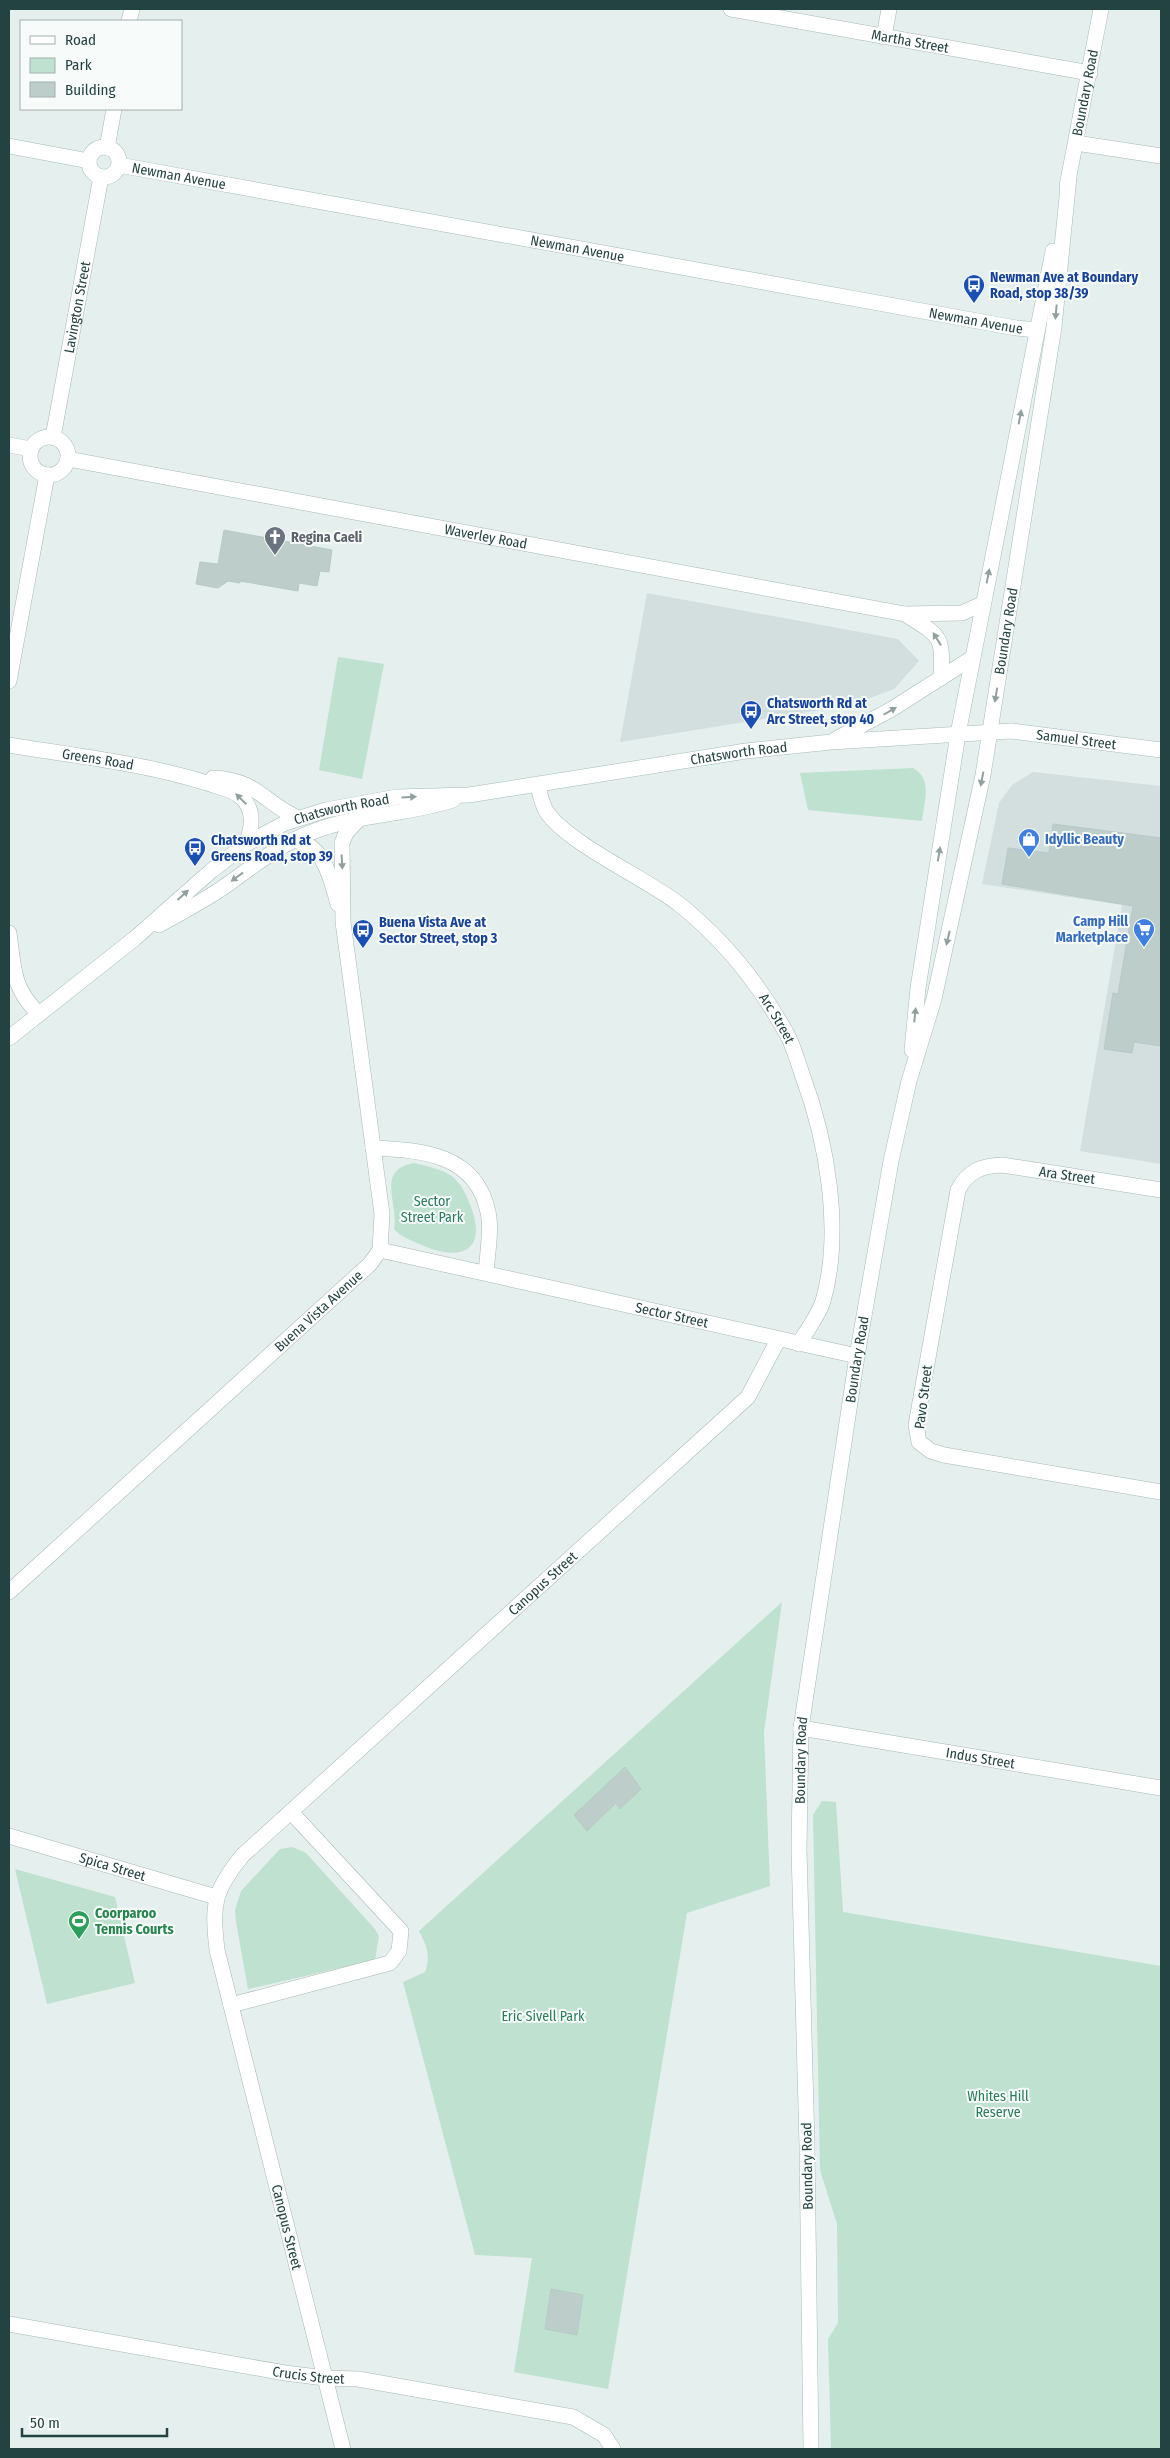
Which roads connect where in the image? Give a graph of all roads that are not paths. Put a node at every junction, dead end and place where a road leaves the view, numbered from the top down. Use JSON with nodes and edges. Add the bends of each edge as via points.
{"nodes":[{"id":1,"x":732,"y":9,"type":"edge"},
{"id":2,"x":889,"y":9,"type":"edge"},
{"id":3,"x":1101,"y":9,"type":"edge"},
{"id":4,"x":884,"y":37,"type":"junction"},
{"id":5,"x":1090,"y":73,"type":"junction"},
{"id":6,"x":114,"y":110,"type":"edge"},
{"id":7,"x":1076,"y":143,"type":"junction"},
{"id":8,"x":9,"y":146,"type":"edge"},
{"id":9,"x":107,"y":148,"type":"junction"},
{"id":10,"x":1161,"y":156,"type":"edge"},
{"id":11,"x":89,"y":161,"type":"junction"},
{"id":12,"x":119,"y":165,"type":"junction"},
{"id":13,"x":101,"y":177,"type":"junction"},
{"id":14,"x":1069,"y":177,"type":"junction"},
{"id":15,"x":1037,"y":330,"type":"junction"},
{"id":16,"x":53,"y":437,"type":"junction"},
{"id":17,"x":9,"y":445,"type":"edge"},
{"id":18,"x":31,"y":449,"type":"junction"},
{"id":19,"x":68,"y":459,"type":"junction"},
{"id":20,"x":47,"y":475,"type":"junction"},
{"id":21,"x":982,"y":604,"type":"junction"},
{"id":22,"x":905,"y":614,"type":"junction"},
{"id":23,"x":972,"y":658,"type":"junction"},
{"id":24,"x":940,"y":678,"type":"junction"},
{"id":25,"x":9,"y":681,"type":"edge"},
{"id":26,"x":990,"y":731,"type":"junction"},
{"id":27,"x":958,"y":734,"type":"junction"},
{"id":28,"x":831,"y":742,"type":"junction"},
{"id":29,"x":9,"y":745,"type":"edge"},
{"id":30,"x":1161,"y":750,"type":"edge"},
{"id":31,"x":187,"y":777,"type":"junction"},
{"id":32,"x":538,"y":786,"type":"junction"},
{"id":33,"x":469,"y":795,"type":"junction"},
{"id":34,"x":298,"y":818,"type":"junction"},
{"id":35,"x":359,"y":819,"type":"junction"},
{"id":36,"x":293,"y":840,"type":"junction"},
{"id":37,"x":246,"y":844,"type":"junction"},
{"id":38,"x":343,"y":922,"type":"junction"},
{"id":39,"x":9,"y":933,"type":"edge"},
{"id":40,"x":134,"y":940,"type":"junction"},
{"id":41,"x":39,"y":1014,"type":"junction"},
{"id":42,"x":9,"y":1038,"type":"edge"},
{"id":43,"x":909,"y":1081,"type":"junction"},
{"id":44,"x":373,"y":1148,"type":"junction"},
{"id":45,"x":973,"y":1171,"type":"joint"},
{"id":46,"x":1161,"y":1190,"type":"edge"},
{"id":47,"x":380,"y":1250,"type":"junction"},
{"id":48,"x":486,"y":1274,"type":"junction"},
{"id":49,"x":778,"y":1340,"type":"junction"},
{"id":50,"x":799,"y":1344,"type":"junction"},
{"id":51,"x":856,"y":1356,"type":"junction"},
{"id":52,"x":1161,"y":1492,"type":"edge"},
{"id":53,"x":9,"y":1592,"type":"edge"},
{"id":54,"x":801,"y":1728,"type":"junction"},
{"id":55,"x":1161,"y":1788,"type":"edge"},
{"id":56,"x":291,"y":1812,"type":"junction"},
{"id":57,"x":9,"y":1836,"type":"edge"},
{"id":58,"x":216,"y":1897,"type":"junction"},
{"id":59,"x":231,"y":2005,"type":"junction"},
{"id":60,"x":9,"y":2324,"type":"edge"},
{"id":61,"x":325,"y":2378,"type":"junction"},
{"id":62,"x":343,"y":2449,"type":"edge"},
{"id":63,"x":613,"y":2449,"type":"edge"},
{"id":64,"x":811,"y":2449,"type":"edge"}],
"edges":[{"from":1,"to":4,"type":"street","name":"Martha Street"},
{"from":2,"to":4,"type":"street"},
{"from":3,"to":5,"type":"street","name":"Boundary Road"},
{"from":4,"to":5,"type":"street","name":"Martha Street"},
{"from":5,"to":7,"type":"street","name":"Boundary Road"},
{"from":6,"to":9,"type":"street"},
{"from":7,"to":10,"type":"street"},
{"from":7,"to":14,"type":"street","name":"Boundary Road"},
{"from":8,"to":11,"type":"street"},
{"from":9,"to":11,"type":"street","via":[[96,150]]},
{"from":9,"to":12,"type":"street","via":[[117,155]]},
{"from":11,"to":13,"type":"street","via":[[92,171]]},
{"from":12,"to":13,"type":"street","via":[[113,175]]},
{"from":12,"to":15,"type":"street","name":"Newman Avenue"},
{"from":13,"to":16,"type":"street","name":"Lavington Street"},
{"from":14,"to":15,"type":"street","name":"Boundary Road"},
{"from":14,"to":26,"type":"street","name":"Boundary Road","one_way":true,"via":[[1054,327]]},
{"from":21,"to":15,"type":"street","name":"Boundary Road","one_way":true},
{"from":16,"to":18,"type":"street","via":[[40,439]]},
{"from":16,"to":19,"type":"street","via":[[64,443]]},
{"from":17,"to":18,"type":"street"},
{"from":18,"to":20,"type":"street","via":[[32,464]]},
{"from":19,"to":20,"type":"street","via":[[61,470]]},
{"from":19,"to":22,"type":"street","name":"Waverley Road"},
{"from":20,"to":25,"type":"street"},
{"from":21,"to":22,"type":"street","name":"Waverley Road","via":[[962,614]]},
{"from":21,"to":23,"type":"street","name":"Boundary Road"},
{"from":24,"to":22,"type":"street","name":"Waverley Road","one_way":true,"via":[[942,647],[934,632]]},
{"from":23,"to":24,"type":"street","name":"Chatsworth Road"},
{"from":23,"to":27,"type":"street","name":"Boundary Road"},
{"from":28,"to":24,"type":"street","name":"Chatsworth Road","one_way":true},
{"from":26,"to":27,"type":"street","name":"Chatsworth Road"},
{"from":26,"to":30,"type":"street","name":"Samuel Street","via":[[1024,731]]},
{"from":26,"to":43,"type":"street","name":"Boundary Road","one_way":true,"via":[[970,845],[934,999]]},
{"from":27,"to":28,"type":"street","name":"Chatsworth Road"},
{"from":43,"to":27,"type":"street","name":"Boundary Road","one_way":true,"via":[[918,988]]},
{"from":28,"to":32,"type":"street","name":"Chatsworth Road","via":[[746,751]]},
{"from":29,"to":31,"type":"street","name":"Greens Road"},
{"from":31,"to":34,"type":"street","name":"Greens Road","via":[[246,784]]},
{"from":37,"to":31,"type":"street","name":"Greens Road","one_way":true,"via":[[251,823],[245,801],[231,791]]},
{"from":32,"to":33,"type":"street","name":"Chatsworth Road"},
{"from":32,"to":50,"type":"street","name":"Arc Street","via":[[545,809],[569,833],[664,894],[702,924],[738,962],[790,1040],[826,1158],[832,1218],[822,1302]]},
{"from":34,"to":33,"type":"street","name":"Chatsworth Road","one_way":true,"via":[[397,798]]},
{"from":33,"to":35,"type":"street","name":"Chatsworth Road","via":[[424,809]]},
{"from":34,"to":37,"type":"street","name":"Chatsworth Road"},
{"from":35,"to":36,"type":"street","name":"Chatsworth Road"},
{"from":35,"to":38,"type":"street","one_way":true,"via":[[346,833],[342,843]]},
{"from":36,"to":38,"type":"street","via":[[309,845],[320,855]]},
{"from":36,"to":40,"type":"street","name":"Chatsworth Road","one_way":true,"via":[[213,894]]},
{"from":40,"to":37,"type":"street","name":"Chatsworth Road","one_way":true},
{"from":38,"to":44,"type":"street"},
{"from":39,"to":41,"type":"street","via":[[18,988]]},
{"from":40,"to":41,"type":"street","name":"Chatsworth Road"},
{"from":41,"to":42,"type":"street","name":"Chatsworth Road"},
{"from":43,"to":51,"type":"street","name":"Boundary Road","via":[[891,1161]]},
{"from":44,"to":47,"type":"street","via":[[382,1214]]},
{"from":44,"to":48,"type":"street","via":[[413,1150],[446,1158],[471,1175],[489,1213]]},
{"from":45,"to":46,"type":"street","name":"Ara Street","via":[[1002,1165]]},
{"from":45,"to":52,"type":"street","name":"Pavo Street","via":[[958,1190],[916,1426],[919,1442],[944,1455]]},
{"from":47,"to":48,"type":"street","name":"Sector Street"},
{"from":47,"to":53,"type":"street","name":"Buena Vista Avenue","via":[[370,1264]]},
{"from":48,"to":49,"type":"street","name":"Sector Street"},
{"from":49,"to":50,"type":"street","name":"Sector Street"},
{"from":49,"to":56,"type":"street","name":"Canopus Street","via":[[748,1397]]},
{"from":50,"to":51,"type":"street","name":"Sector Street"},
{"from":51,"to":54,"type":"street","name":"Boundary Road"},
{"from":54,"to":55,"type":"street","name":"Indus Street"},
{"from":54,"to":64,"type":"street","name":"Boundary Road","via":[[799,1849]]},
{"from":56,"to":58,"type":"street","name":"Canopus Street","via":[[243,1855],[228,1873]]},
{"from":56,"to":59,"type":"street","via":[[401,1931],[399,1951],[390,1964]]},
{"from":57,"to":58,"type":"street","name":"Spica Street"},
{"from":58,"to":59,"type":"street","name":"Canopus Street","via":[[217,1950]]},
{"from":59,"to":61,"type":"street","name":"Canopus Street"},
{"from":60,"to":61,"type":"street","name":"Crucis Street"},
{"from":61,"to":62,"type":"street","name":"Canopus Street"},
{"from":61,"to":63,"type":"street","name":"Crucis Street","via":[[358,2379],[573,2416],[604,2435]]}]}
